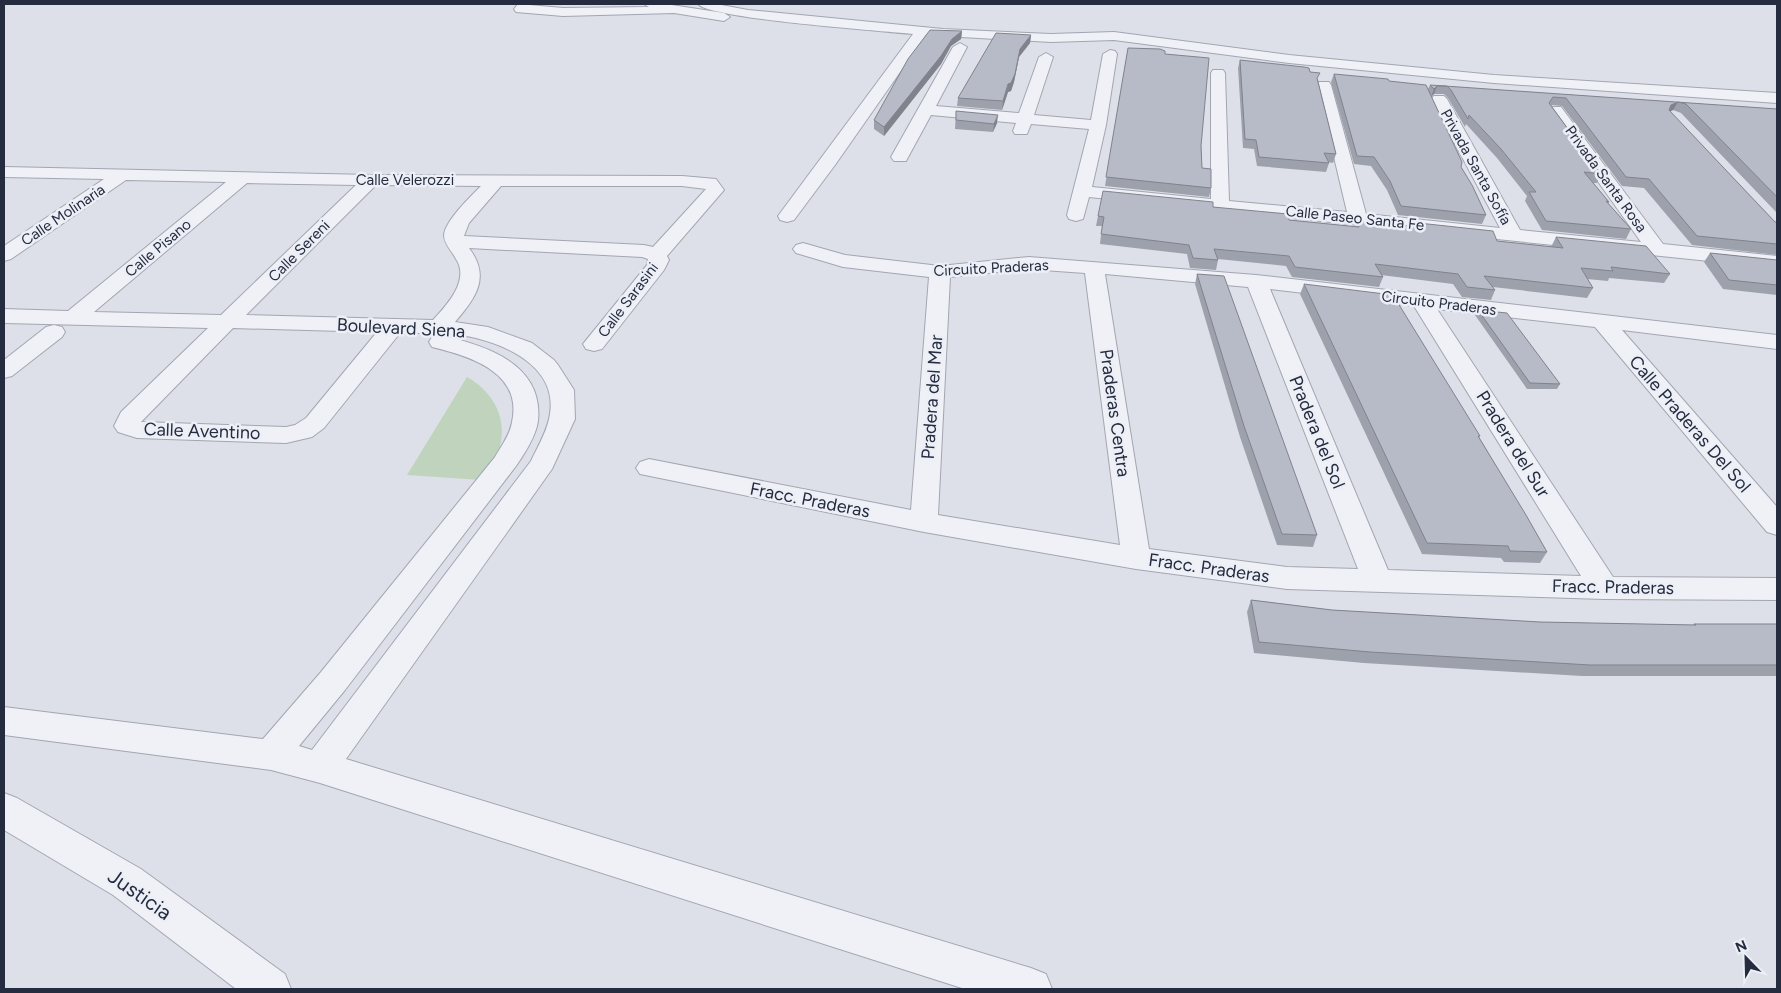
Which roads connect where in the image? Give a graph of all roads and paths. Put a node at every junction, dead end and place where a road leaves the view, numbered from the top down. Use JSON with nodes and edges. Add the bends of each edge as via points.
{"nodes":[{"id":1,"x":525,"y":4,"type":"edge"},
{"id":2,"x":650,"y":4,"type":"edge"},
{"id":3,"x":704,"y":4,"type":"edge"},
{"id":4,"x":680,"y":11,"type":"junction"},
{"id":5,"x":920,"y":35,"type":"junction"},
{"id":6,"x":960,"y":47,"type":"edge"},
{"id":7,"x":1110,"y":54,"type":"dead end"},
{"id":8,"x":1046,"y":57,"type":"dead end"},
{"id":9,"x":1218,"y":73,"type":"dead end"},
{"id":10,"x":1324,"y":85,"type":"dead end"},
{"id":11,"x":1777,"y":98,"type":"edge"},
{"id":12,"x":1439,"y":99,"type":"edge"},
{"id":13,"x":927,"y":110,"type":"junction"},
{"id":14,"x":1555,"y":110,"type":"edge"},
{"id":15,"x":1022,"y":125,"type":"junction"},
{"id":16,"x":1098,"y":125,"type":"junction"},
{"id":17,"x":900,"y":157,"type":"dead end"},
{"id":18,"x":4,"y":172,"type":"edge"},
{"id":19,"x":122,"y":175,"type":"junction"},
{"id":20,"x":243,"y":177,"type":"junction"},
{"id":21,"x":370,"y":180,"type":"junction"},
{"id":22,"x":497,"y":180,"type":"junction"},
{"id":23,"x":1081,"y":191,"type":"junction"},
{"id":24,"x":1220,"y":204,"type":"junction"},
{"id":25,"x":1076,"y":215,"type":"dead end"},
{"id":26,"x":787,"y":216,"type":"dead end"},
{"id":27,"x":1358,"y":218,"type":"junction"},
{"id":28,"x":1513,"y":235,"type":"junction"},
{"id":29,"x":454,"y":240,"type":"junction"},
{"id":30,"x":803,"y":249,"type":"dead end"},
{"id":31,"x":1656,"y":249,"type":"junction"},
{"id":32,"x":4,"y":255,"type":"edge"},
{"id":33,"x":657,"y":255,"type":"junction"},
{"id":34,"x":1777,"y":262,"type":"edge"},
{"id":35,"x":1094,"y":266,"type":"junction"},
{"id":36,"x":940,"y":272,"type":"junction"},
{"id":37,"x":1256,"y":281,"type":"junction"},
{"id":38,"x":1422,"y":300,"type":"junction"},
{"id":39,"x":4,"y":316,"type":"edge"},
{"id":40,"x":1603,"y":323,"type":"junction"},
{"id":41,"x":63,"y":325,"type":"junction"},
{"id":42,"x":439,"y":327,"type":"junction"},
{"id":43,"x":221,"y":328,"type":"junction"},
{"id":44,"x":4,"y":331,"type":"edge"},
{"id":45,"x":390,"y":331,"type":"junction"},
{"id":46,"x":1777,"y":342,"type":"edge"},
{"id":47,"x":594,"y":344,"type":"dead end"},
{"id":48,"x":4,"y":371,"type":"edge"},
{"id":49,"x":649,"y":468,"type":"dead end"},
{"id":50,"x":924,"y":522,"type":"junction"},
{"id":51,"x":1777,"y":525,"type":"edge"},
{"id":52,"x":1136,"y":558,"type":"junction"},
{"id":53,"x":1378,"y":582,"type":"junction"},
{"id":54,"x":1604,"y":588,"type":"junction"},
{"id":55,"x":1777,"y":589,"type":"edge"},
{"id":56,"x":4,"y":721,"type":"edge"},
{"id":57,"x":271,"y":756,"type":"junction"},
{"id":58,"x":320,"y":767,"type":"junction"},
{"id":59,"x":4,"y":810,"type":"edge"},
{"id":60,"x":270,"y":989,"type":"edge"},
{"id":61,"x":1031,"y":989,"type":"edge"}],
"edges":[{"from":1,"to":4,"type":"street","via":[[520,9]]},
{"from":2,"to":4,"type":"street"},
{"from":3,"to":5,"type":"street","via":[[748,14]]},
{"from":4,"to":5,"type":"street"},
{"from":5,"to":11,"type":"street","via":[[1114,36],[1494,80]]},
{"from":5,"to":26,"type":"street"},
{"from":6,"to":13,"type":"street"},
{"from":7,"to":16,"type":"street"},
{"from":8,"to":15,"type":"street"},
{"from":9,"to":24,"type":"street"},
{"from":10,"to":27,"type":"street"},
{"from":12,"to":28,"type":"street","name":"Privada Santa Sofía"},
{"from":13,"to":15,"type":"street"},
{"from":13,"to":17,"type":"street"},
{"from":14,"to":31,"type":"street","name":"Privada Santa Rosa"},
{"from":15,"to":16,"type":"street"},
{"from":16,"to":23,"type":"street"},
{"from":18,"to":19,"type":"street","name":"Calle Velerozzi"},
{"from":19,"to":20,"type":"street","name":"Calle Velerozzi"},
{"from":19,"to":32,"type":"street","name":"Calle Molinaria"},
{"from":20,"to":21,"type":"street","name":"Calle Velerozzi"},
{"from":20,"to":41,"type":"street","name":"Calle Pisano"},
{"from":21,"to":22,"type":"street","name":"Calle Velerozzi"},
{"from":21,"to":43,"type":"street","name":"Calle Sereni"},
{"from":22,"to":29,"type":"street","via":[[455,230]]},
{"from":22,"to":33,"type":"street","name":"Calle Velerozzi","via":[[710,183],[715,190]]},
{"from":23,"to":24,"type":"street","name":"Calle Paseo Santa Fe"},
{"from":23,"to":25,"type":"street"},
{"from":24,"to":27,"type":"street","name":"Calle Paseo Santa Fe"},
{"from":27,"to":28,"type":"street","name":"Calle Paseo Santa Fe"},
{"from":28,"to":31,"type":"street","name":"Calle Paseo Santa Fe"},
{"from":29,"to":33,"type":"street","via":[[644,251]]},
{"from":29,"to":42,"type":"street","via":[[470,266],[468,287]]},
{"from":30,"to":36,"type":"street","name":"Circuito Praderas","via":[[843,261]]},
{"from":31,"to":34,"type":"street","name":"Calle Paseo Santa Fe"},
{"from":33,"to":47,"type":"street","name":"Calle Sarasini","via":[[660,260],[657,266]]},
{"from":35,"to":36,"type":"street","name":"Circuito Praderas","via":[[1029,263]]},
{"from":35,"to":37,"type":"street","name":"Circuito Praderas"},
{"from":35,"to":52,"type":"street","name":"Praderas Centra"},
{"from":36,"to":50,"type":"street","name":"Pradera del Mar"},
{"from":37,"to":38,"type":"street","name":"Circuito Praderas"},
{"from":37,"to":53,"type":"street","name":"Pradera del Sol"},
{"from":38,"to":40,"type":"street","name":"Circuito Praderas"},
{"from":38,"to":54,"type":"street","name":"Pradera del Sur"},
{"from":39,"to":41,"type":"street","name":"Boulevard Siena"},
{"from":40,"to":46,"type":"street","name":"Circuito Praderas"},
{"from":40,"to":51,"type":"street","name":"Calle Praderas Del Sol"},
{"from":41,"to":43,"type":"street","name":"Boulevard Siena"},
{"from":41,"to":44,"type":"street","name":"Boulevard Siena"},
{"from":41,"to":48,"type":"street","name":"Calle Pisano"},
{"from":42,"to":45,"type":"street","name":"Boulevard Siena"},
{"from":42,"to":58,"type":"street","name":"Boulevard Siena","via":[[480,332],[524,348],[546,366],[562,390],[562,419],[543,463]]},
{"from":43,"to":45,"type":"street","name":"Boulevard Siena"},
{"from":43,"to":45,"type":"street","name":"Calle Aventino","via":[[130,417],[127,426],[137,430],[286,435],[303,431],[316,423]]},
{"from":45,"to":57,"type":"street","name":"Boulevard Siena","via":[[467,347],[495,361],[514,378],[525,399],[525,425],[507,460]]},
{"from":49,"to":50,"type":"street","name":"Fracc. Praderas"},
{"from":50,"to":52,"type":"street","name":"Fracc. Praderas"},
{"from":52,"to":53,"type":"street","name":"Fracc. Praderas","via":[[1287,578]]},
{"from":53,"to":54,"type":"street","name":"Fracc. Praderas"},
{"from":54,"to":55,"type":"street","name":"Fracc. Praderas"},
{"from":56,"to":57,"type":"street"},
{"from":57,"to":58,"type":"street"},
{"from":58,"to":61,"type":"street"},
{"from":59,"to":60,"type":"street","name":"Justicia","via":[[127,882]]}]}
